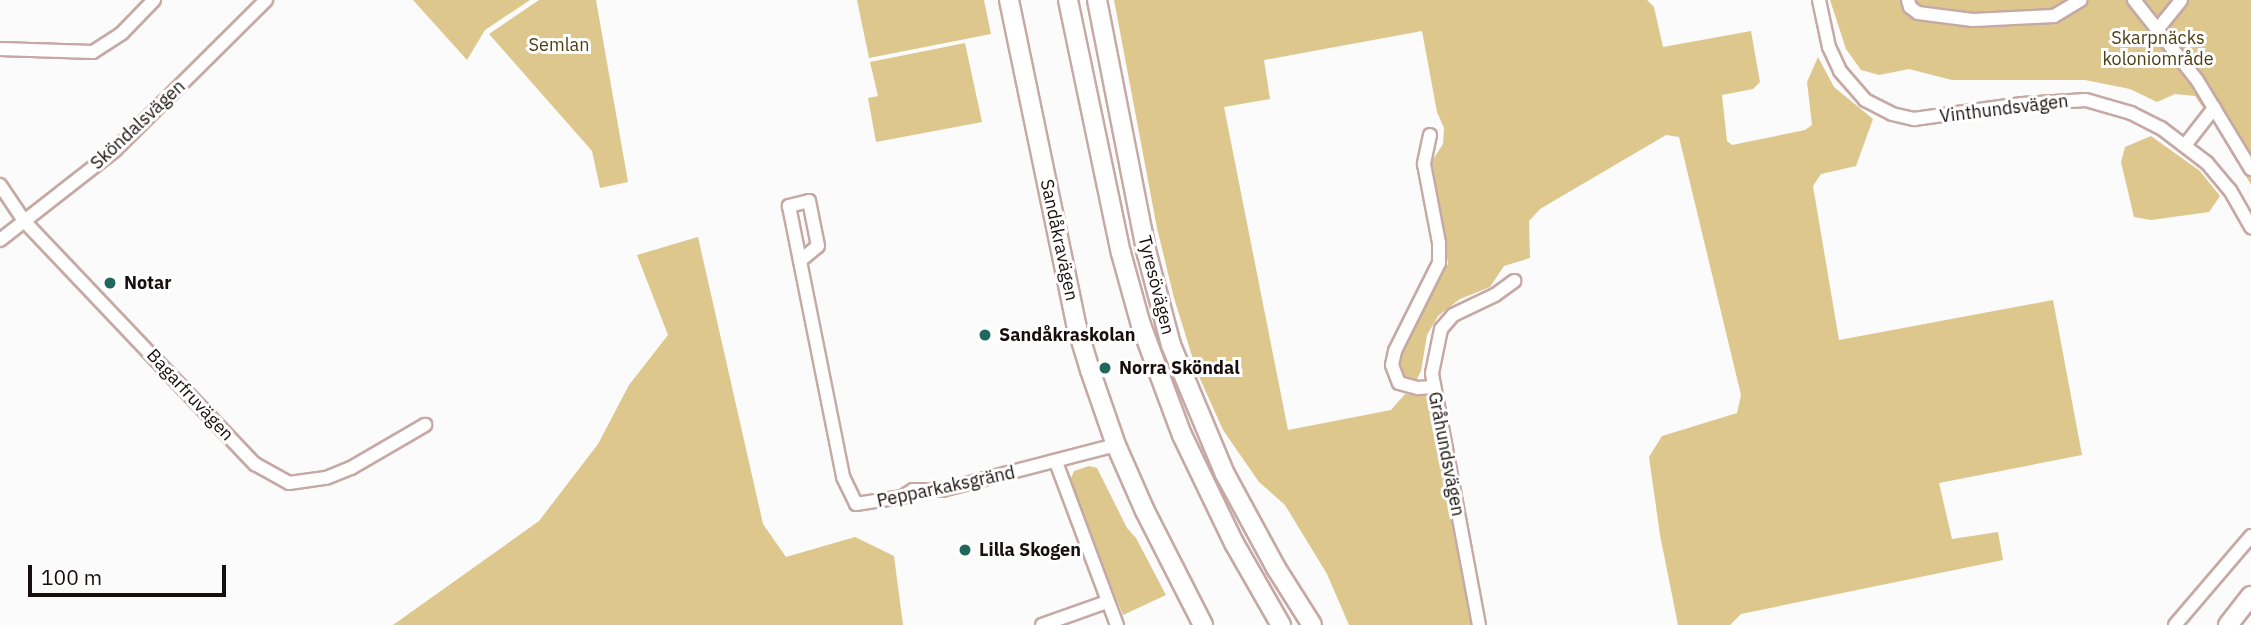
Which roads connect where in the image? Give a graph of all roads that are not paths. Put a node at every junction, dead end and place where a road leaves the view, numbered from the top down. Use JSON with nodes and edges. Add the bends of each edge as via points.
{"nodes":[{"id":1,"x":154,"y":0,"type":"edge"},
{"id":2,"x":266,"y":0,"type":"edge"},
{"id":3,"x":1009,"y":0,"type":"edge"},
{"id":4,"x":1068,"y":0,"type":"edge"},
{"id":5,"x":1097,"y":0,"type":"edge"},
{"id":6,"x":1819,"y":0,"type":"edge"},
{"id":7,"x":1908,"y":0,"type":"edge"},
{"id":8,"x":2081,"y":0,"type":"edge"},
{"id":9,"x":2134,"y":0,"type":"edge"},
{"id":10,"x":2180,"y":0,"type":"edge"},
{"id":11,"x":2157,"y":30,"type":"junction"},
{"id":12,"x":0,"y":49,"type":"edge"},
{"id":13,"x":2214,"y":108,"type":"junction"},
{"id":14,"x":1430,"y":135,"type":"dead end"},
{"id":15,"x":2186,"y":144,"type":"junction"},
{"id":16,"x":2251,"y":169,"type":"edge"},
{"id":17,"x":0,"y":185,"type":"edge"},
{"id":18,"x":25,"y":222,"type":"junction"},
{"id":19,"x":2251,"y":227,"type":"edge"},
{"id":20,"x":0,"y":240,"type":"edge"},
{"id":21,"x":800,"y":261,"type":"dead end"},
{"id":22,"x":1514,"y":281,"type":"dead end"},
{"id":23,"x":1433,"y":387,"type":"junction"},
{"id":24,"x":425,"y":425,"type":"dead end"},
{"id":25,"x":1116,"y":446,"type":"junction"},
{"id":26,"x":1056,"y":461,"type":"junction"},
{"id":27,"x":2251,"y":536,"type":"edge"},
{"id":28,"x":2251,"y":596,"type":"edge"},
{"id":29,"x":1107,"y":602,"type":"junction"},
{"id":30,"x":1042,"y":625,"type":"edge"},
{"id":31,"x":1116,"y":625,"type":"edge"},
{"id":32,"x":1203,"y":625,"type":"edge"},
{"id":33,"x":1281,"y":625,"type":"edge"},
{"id":34,"x":1312,"y":625,"type":"edge"},
{"id":35,"x":1479,"y":625,"type":"edge"},
{"id":36,"x":2175,"y":625,"type":"edge"},
{"id":37,"x":2228,"y":625,"type":"edge"}],
"edges":[{"from":1,"to":12,"type":"street","via":[[122,33],[93,52]]},
{"from":2,"to":18,"type":"street","name":"Sköndalsvägen","via":[[115,150]]},
{"from":3,"to":25,"type":"main road","name":"Sandåkravägen","via":[[1076,324]]},
{"from":4,"to":33,"type":"main road","name":"Tyresövägen","via":[[1121,253],[1141,325],[1187,446]]},
{"from":5,"to":34,"type":"main road","name":"Tyresövägen","via":[[1147,254],[1171,345],[1226,474]]},
{"from":6,"to":15,"type":"street","name":"Vinthundsvägen","via":[[1829,47],[1840,71],[1865,100],[1892,114],[1914,119],[2086,100],[2131,113]]},
{"from":7,"to":8,"type":"street","via":[[1918,13],[2005,20],[2054,16]]},
{"from":9,"to":11,"type":"street"},
{"from":10,"to":11,"type":"street"},
{"from":11,"to":13,"type":"street"},
{"from":13,"to":15,"type":"street"},
{"from":13,"to":16,"type":"street"},
{"from":14,"to":23,"type":"street","via":[[1424,164],[1439,263],[1392,365],[1399,383]]},
{"from":15,"to":19,"type":"street","name":"Vinthundsvägen","via":[[2231,190]]},
{"from":17,"to":18,"type":"street","name":"Bagarfruvägen"},
{"from":18,"to":20,"type":"street","name":"Sköndalsvägen"},
{"from":18,"to":24,"type":"street","name":"Bagarfruvägen","via":[[255,464],[289,483],[326,478]]},
{"from":21,"to":26,"type":"street","name":"Pepparkaksgränd","via":[[843,477],[856,505],[902,497],[913,490],[942,491]]},
{"from":22,"to":23,"type":"street","name":"Gråhundsvägen","via":[[1453,315],[1441,329],[1434,351]]},
{"from":23,"to":35,"type":"street","name":"Gråhundsvägen"},
{"from":25,"to":26,"type":"street","name":"Pepparkaksgränd"},
{"from":25,"to":32,"type":"main road","name":"Sandåkravägen"},
{"from":26,"to":29,"type":"street"},
{"from":27,"to":36,"type":"street"},
{"from":28,"to":37,"type":"main road"},
{"from":29,"to":30,"type":"street"},
{"from":29,"to":31,"type":"street"}]}
